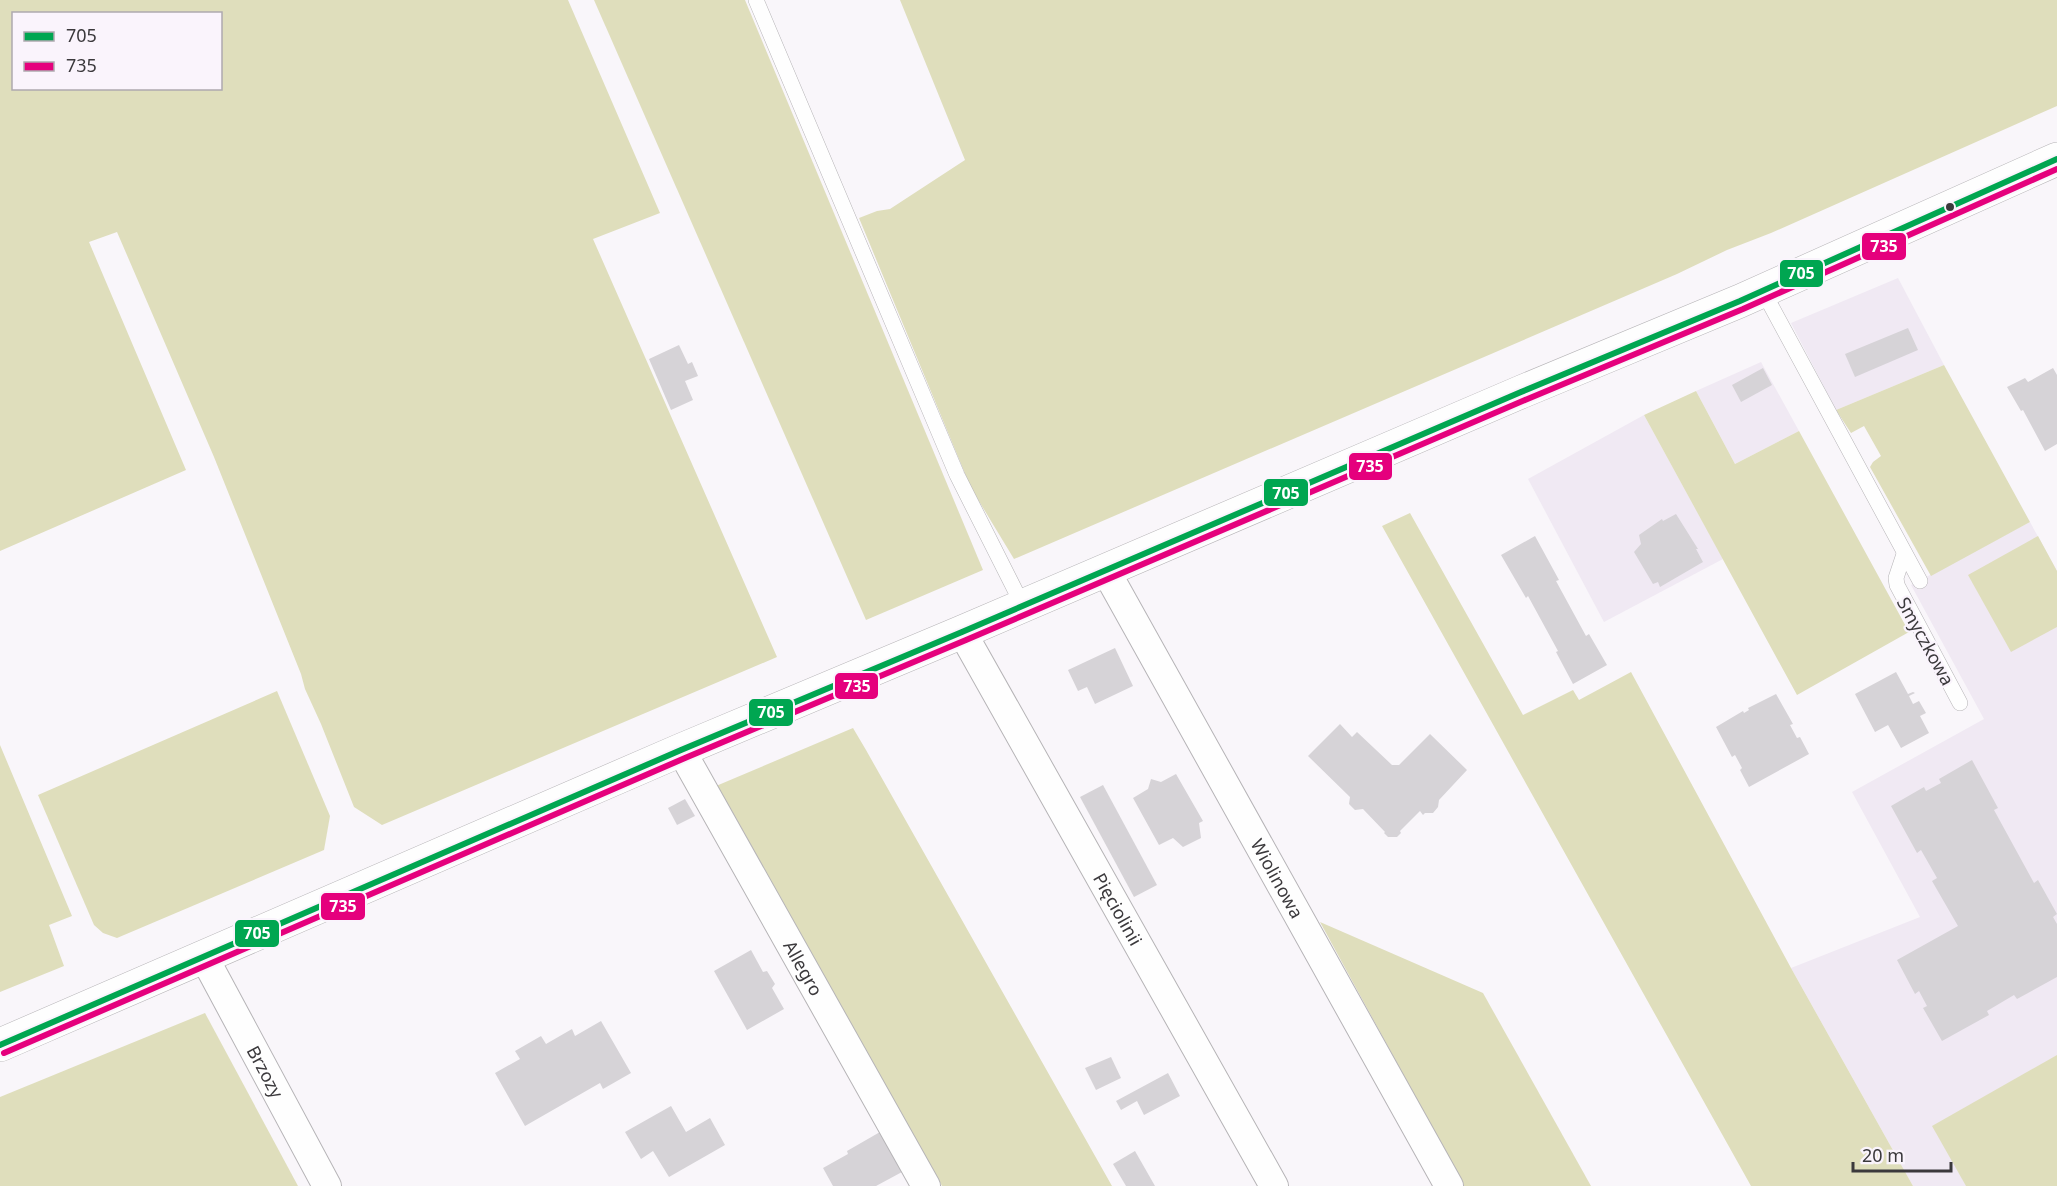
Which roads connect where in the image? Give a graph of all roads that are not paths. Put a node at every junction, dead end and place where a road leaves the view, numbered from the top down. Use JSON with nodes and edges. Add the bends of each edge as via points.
{"nodes":[{"id":1,"x":756,"y":0,"type":"edge"},
{"id":2,"x":2057,"y":159,"type":"edge"},
{"id":3,"x":1763,"y":291,"type":"junction"},
{"id":4,"x":1904,"y":554,"type":"junction"},
{"id":5,"x":1106,"y":571,"type":"junction"},
{"id":6,"x":1920,"y":581,"type":"dead end"},
{"id":7,"x":1023,"y":606,"type":"junction"},
{"id":8,"x":962,"y":632,"type":"junction"},
{"id":9,"x":1960,"y":703,"type":"dead end"},
{"id":10,"x":681,"y":750,"type":"junction"},
{"id":11,"x":204,"y":957,"type":"junction"},
{"id":12,"x":0,"y":1045,"type":"edge"},
{"id":13,"x":327,"y":1186,"type":"edge"},
{"id":14,"x":926,"y":1186,"type":"edge"},
{"id":15,"x":1274,"y":1186,"type":"edge"},
{"id":16,"x":1449,"y":1186,"type":"edge"}],
"edges":[{"from":1,"to":7,"type":"lane","via":[[957,475]]},
{"from":2,"to":3,"type":"main road"},
{"from":3,"to":4,"type":"lane"},
{"from":3,"to":5,"type":"main road"},
{"from":4,"to":6,"type":"lane"},
{"from":4,"to":9,"type":"lane","name":"Smyczkowa","via":[[1897,585]]},
{"from":5,"to":7,"type":"main road"},
{"from":5,"to":16,"type":"street","name":"Wiolinowa"},
{"from":7,"to":8,"type":"main road"},
{"from":8,"to":10,"type":"main road"},
{"from":8,"to":15,"type":"street","name":"Pięciolinii"},
{"from":10,"to":11,"type":"main road"},
{"from":10,"to":14,"type":"street","name":"Allegro"},
{"from":11,"to":12,"type":"main road"},
{"from":11,"to":13,"type":"street","name":"Brzozy"}]}
